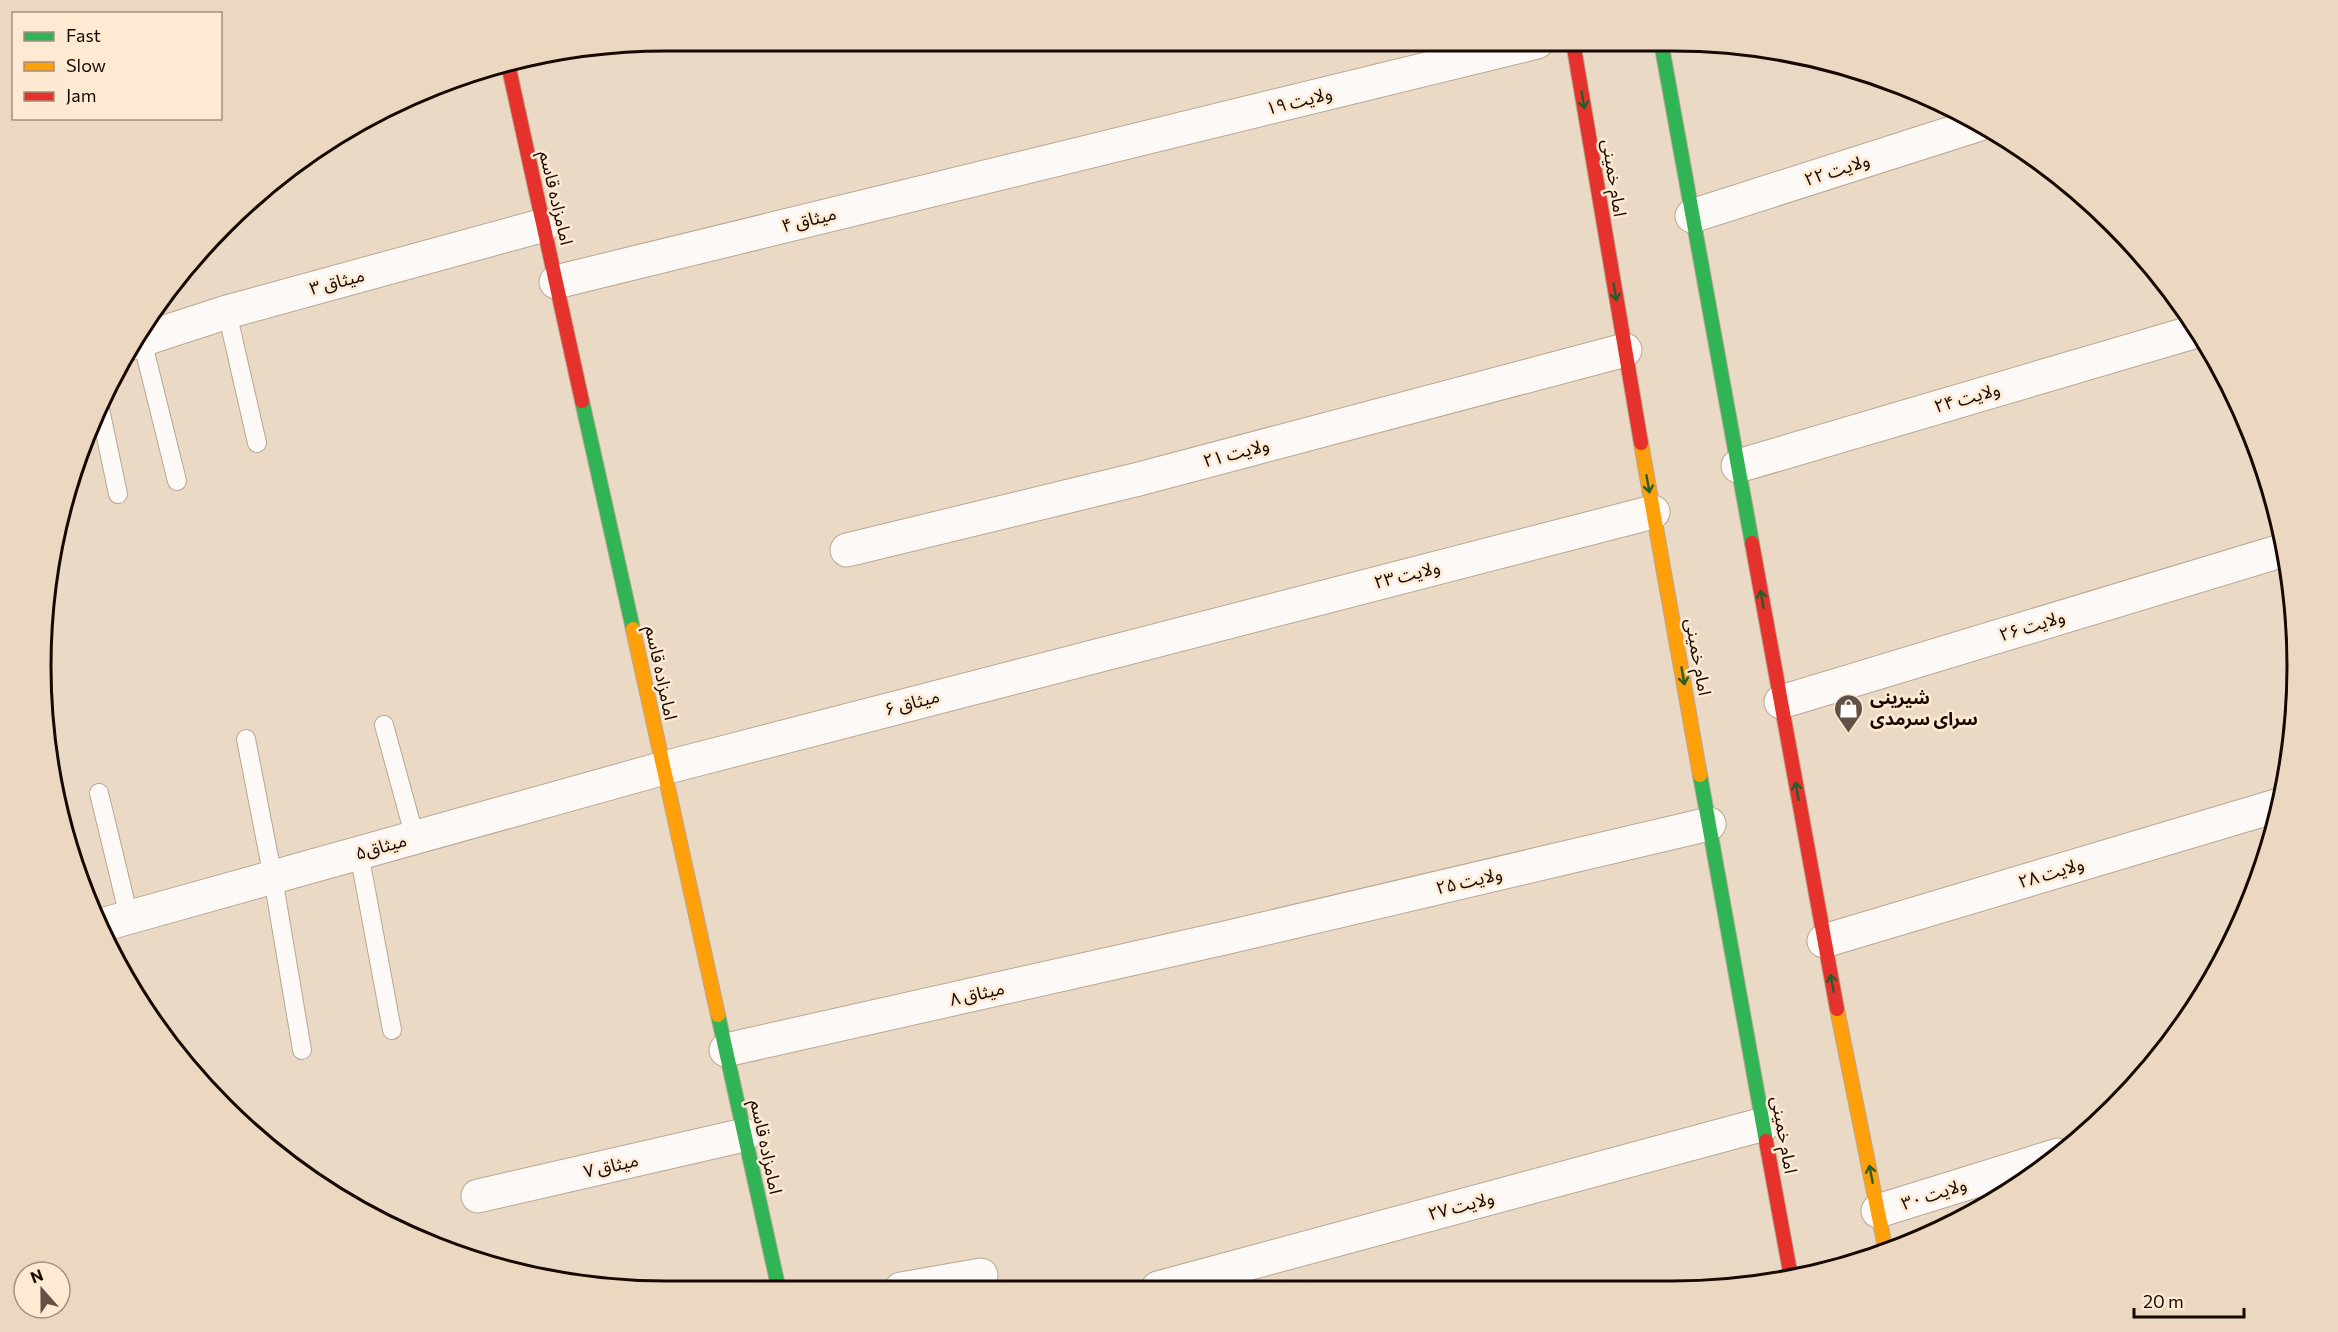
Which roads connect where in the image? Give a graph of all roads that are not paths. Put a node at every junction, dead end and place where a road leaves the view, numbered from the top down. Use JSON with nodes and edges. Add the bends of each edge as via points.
{"nodes":[{"id":1,"x":1500,"y":51,"type":"edge"},
{"id":2,"x":1575,"y":51,"type":"edge"},
{"id":3,"x":1663,"y":51,"type":"edge"},
{"id":4,"x":510,"y":71,"type":"edge"},
{"id":5,"x":1969,"y":127,"type":"edge"},
{"id":6,"x":1061,"y":159,"type":"joint"},
{"id":7,"x":1692,"y":216,"type":"junction"},
{"id":8,"x":544,"y":225,"type":"junction"},
{"id":9,"x":556,"y":282,"type":"junction"},
{"id":10,"x":227,"y":312,"type":"junction"},
{"id":11,"x":2189,"y":333,"type":"edge"},
{"id":12,"x":145,"y":339,"type":"edge"},
{"id":13,"x":139,"y":349,"type":"edge"},
{"id":14,"x":1625,"y":350,"type":"junction"},
{"id":15,"x":103,"y":421,"type":"edge"},
{"id":16,"x":257,"y":443,"type":"dead end"},
{"id":17,"x":1738,"y":466,"type":"junction"},
{"id":18,"x":177,"y":481,"type":"dead end"},
{"id":19,"x":118,"y":494,"type":"dead end"},
{"id":20,"x":1653,"y":512,"type":"junction"},
{"id":21,"x":847,"y":550,"type":"dead end"},
{"id":22,"x":2276,"y":552,"type":"edge"},
{"id":23,"x":1161,"y":639,"type":"joint"},
{"id":24,"x":1781,"y":702,"type":"junction"},
{"id":25,"x":384,"y":725,"type":"dead end"},
{"id":26,"x":246,"y":739,"type":"dead end"},
{"id":27,"x":664,"y":768,"type":"junction"},
{"id":28,"x":99,"y":793,"type":"dead end"},
{"id":29,"x":2270,"y":809,"type":"edge"},
{"id":30,"x":1710,"y":824,"type":"junction"},
{"id":31,"x":415,"y":838,"type":"junction"},
{"id":32,"x":358,"y":853,"type":"junction"},
{"id":33,"x":273,"y":878,"type":"junction"},
{"id":34,"x":114,"y":922,"type":"edge"},
{"id":35,"x":1229,"y":937,"type":"joint"},
{"id":36,"x":1824,"y":940,"type":"junction"},
{"id":37,"x":392,"y":1030,"type":"dead end"},
{"id":38,"x":302,"y":1050,"type":"dead end"},
{"id":39,"x":726,"y":1050,"type":"junction"},
{"id":40,"x":1764,"y":1124,"type":"junction"},
{"id":41,"x":744,"y":1135,"type":"junction"},
{"id":42,"x":2034,"y":1163,"type":"edge"},
{"id":43,"x":478,"y":1196,"type":"dead end"},
{"id":44,"x":1878,"y":1212,"type":"junction"},
{"id":45,"x":1884,"y":1243,"type":"edge"},
{"id":46,"x":1790,"y":1269,"type":"edge"},
{"id":47,"x":981,"y":1275,"type":"dead end"},
{"id":48,"x":777,"y":1281,"type":"edge"},
{"id":49,"x":947,"y":1281,"type":"edge"},
{"id":50,"x":1184,"y":1281,"type":"edge"}],
"edges":[{"from":1,"to":6,"type":"street","name":"ولایت ۱۹"},
{"from":2,"to":14,"type":"main road","name":"امام خمینی","one_way":true},
{"from":3,"to":7,"type":"main road"},
{"from":4,"to":8,"type":"main road","name":"امامزاده قاسم"},
{"from":5,"to":7,"type":"street","name":"ولایت ۲۲"},
{"from":6,"to":9,"type":"street","name":"میثاق ۴"},
{"from":7,"to":17,"type":"main road"},
{"from":8,"to":9,"type":"main road","name":"امامزاده قاسم"},
{"from":8,"to":10,"type":"street","name":"میثاق ۳"},
{"from":9,"to":27,"type":"main road","name":"امامزاده قاسم"},
{"from":10,"to":12,"type":"street","name":"میثاق ۳"},
{"from":10,"to":16,"type":"lane"},
{"from":11,"to":17,"type":"street","name":"ولایت ۲۴"},
{"from":13,"to":18,"type":"lane"},
{"from":14,"to":20,"type":"main road","name":"امام خمینی","one_way":true},
{"from":14,"to":21,"type":"street","name":"ولایت ۲۱","via":[[1139,479]]},
{"from":15,"to":19,"type":"lane"},
{"from":24,"to":17,"type":"main road","one_way":true},
{"from":20,"to":23,"type":"street","name":"ولایت ۲۳"},
{"from":20,"to":30,"type":"main road","name":"امام خمینی","one_way":true},
{"from":22,"to":24,"type":"street","name":"ولایت ۲۶"},
{"from":23,"to":27,"type":"street","name":"میثاق ۶"},
{"from":36,"to":24,"type":"main road","one_way":true},
{"from":25,"to":31,"type":"lane"},
{"from":26,"to":33,"type":"lane"},
{"from":27,"to":31,"type":"street","name":"میثاق۵"},
{"from":27,"to":39,"type":"main road","name":"امامزاده قاسم"},
{"from":28,"to":34,"type":"lane"},
{"from":29,"to":36,"type":"street","name":"ولایت ۲۸"},
{"from":30,"to":35,"type":"street","name":"ولایت ۲۵"},
{"from":30,"to":40,"type":"main road","name":"امام خمینی"},
{"from":31,"to":32,"type":"street","name":"میثاق۵"},
{"from":32,"to":33,"type":"street","name":"میثاق۵"},
{"from":32,"to":37,"type":"lane"},
{"from":33,"to":34,"type":"street","name":"میثاق۵"},
{"from":33,"to":38,"type":"lane"},
{"from":35,"to":39,"type":"street","name":"میثاق ۸"},
{"from":44,"to":36,"type":"main road","one_way":true},
{"from":39,"to":41,"type":"main road","name":"امامزاده قاسم"},
{"from":40,"to":46,"type":"main road","name":"امام خمینی"},
{"from":40,"to":50,"type":"street","name":"ولایت ۲۷"},
{"from":41,"to":43,"type":"street","name":"میثاق ۷"},
{"from":41,"to":48,"type":"main road","name":"امامزاده قاسم"},
{"from":42,"to":44,"type":"street","name":"ولایت ۳۰"},
{"from":44,"to":45,"type":"main road"},
{"from":47,"to":49,"type":"street"}]}
